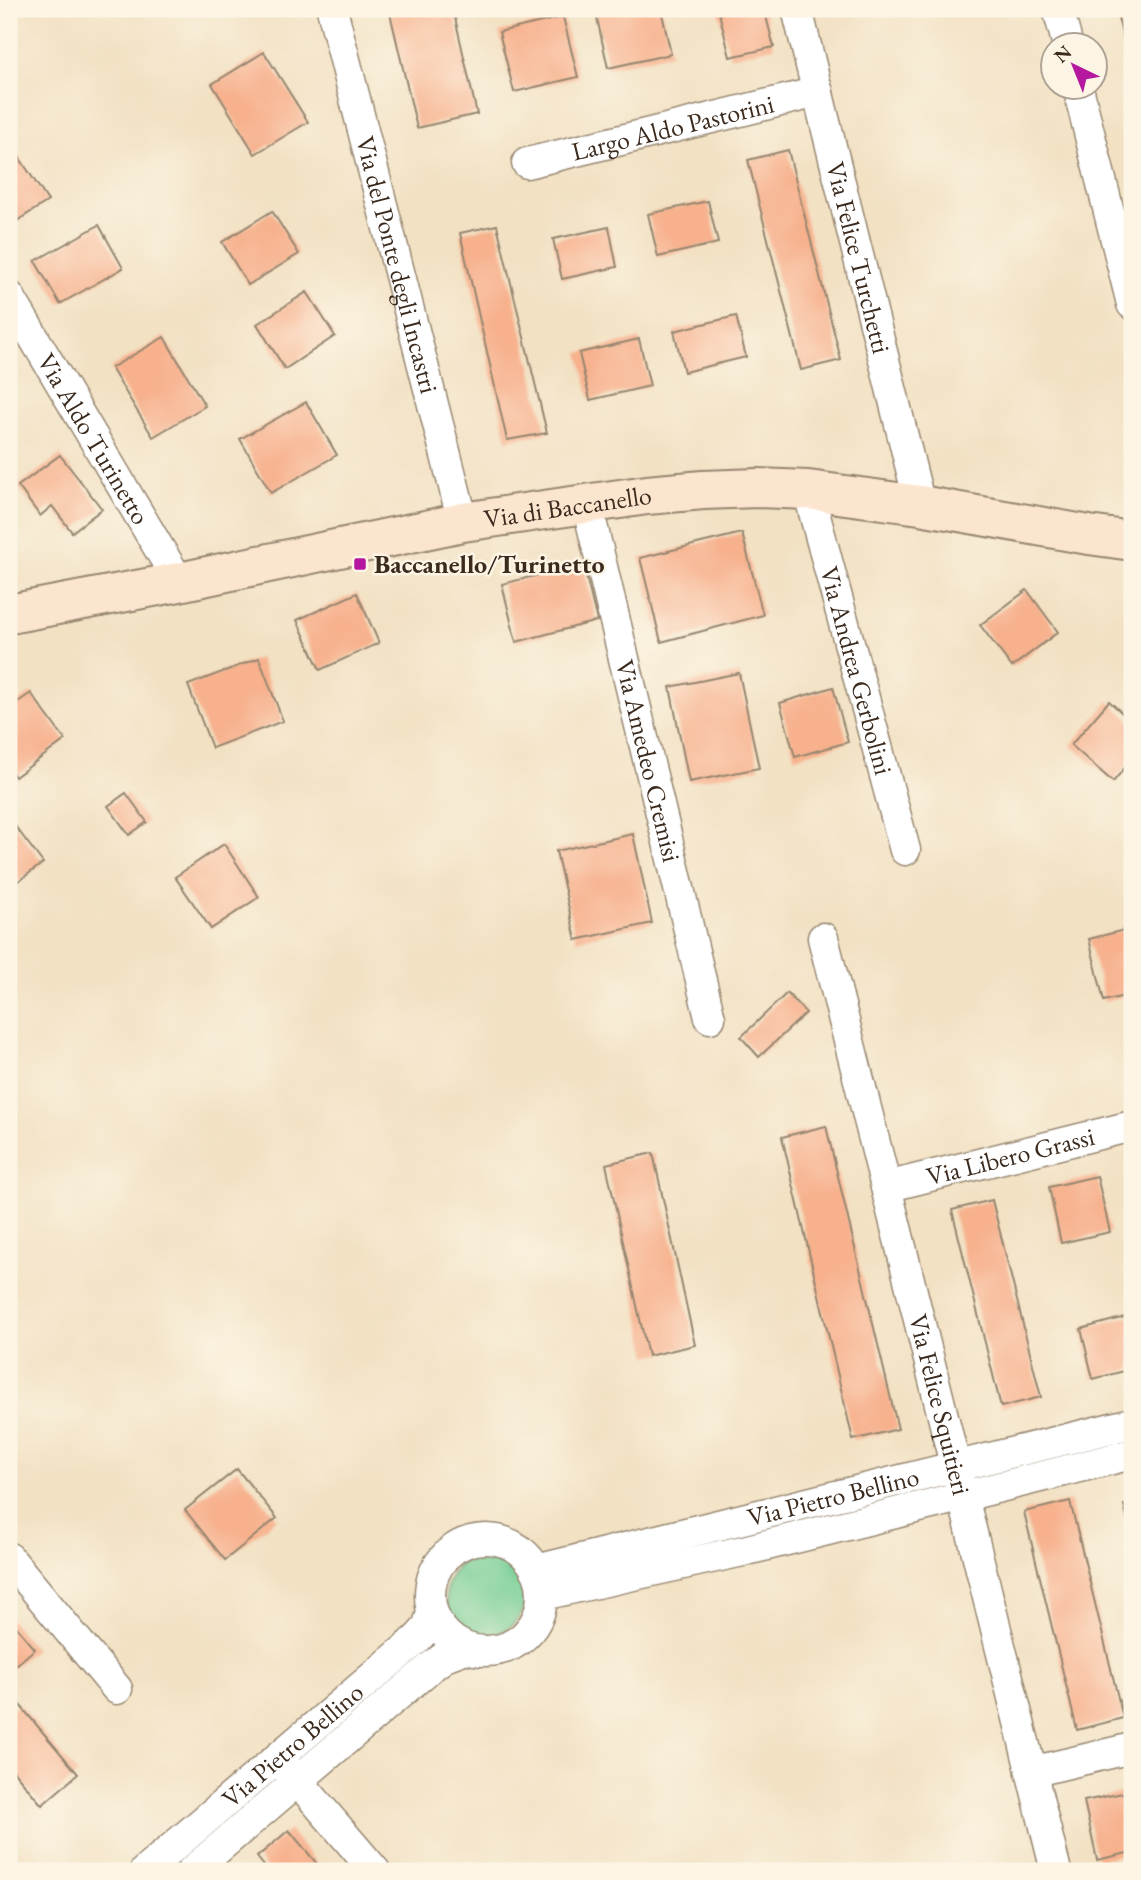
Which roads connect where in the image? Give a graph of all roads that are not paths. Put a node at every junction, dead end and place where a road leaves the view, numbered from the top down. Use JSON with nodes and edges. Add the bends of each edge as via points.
{"nodes":[{"id":1,"x":332,"y":9,"type":"edge"},
{"id":2,"x":797,"y":9,"type":"edge"},
{"id":3,"x":1058,"y":9,"type":"edge"},
{"id":4,"x":1064,"y":32,"type":"edge"},
{"id":5,"x":818,"y":92,"type":"junction"},
{"id":6,"x":1082,"y":102,"type":"edge"},
{"id":7,"x":527,"y":163,"type":"dead end"},
{"id":8,"x":9,"y":296,"type":"edge"},
{"id":9,"x":1132,"y":304,"type":"edge"},
{"id":10,"x":808,"y":490,"type":"junction"},
{"id":11,"x":587,"y":504,"type":"junction"},
{"id":12,"x":920,"y":505,"type":"junction"},
{"id":13,"x":463,"y":522,"type":"junction"},
{"id":14,"x":1132,"y":541,"type":"edge"},
{"id":15,"x":179,"y":582,"type":"junction"},
{"id":16,"x":9,"y":614,"type":"edge"},
{"id":17,"x":905,"y":850,"type":"dead end"},
{"id":18,"x":823,"y":938,"type":"dead end"},
{"id":19,"x":710,"y":1018,"type":"dead end"},
{"id":20,"x":1132,"y":1126,"type":"edge"},
{"id":21,"x":886,"y":1187,"type":"junction"},
{"id":22,"x":1132,"y":1423,"type":"edge"},
{"id":23,"x":1132,"y":1454,"type":"edge"},
{"id":24,"x":956,"y":1467,"type":"junction"},
{"id":25,"x":962,"y":1497,"type":"junction"},
{"id":26,"x":9,"y":1558,"type":"edge"},
{"id":27,"x":539,"y":1583,"type":"junction"},
{"id":28,"x":432,"y":1613,"type":"junction"},
{"id":29,"x":466,"y":1648,"type":"junction"},
{"id":30,"x":117,"y":1689,"type":"dead end"},
{"id":31,"x":1132,"y":1748,"type":"edge"},
{"id":32,"x":278,"y":1758,"type":"junction"},
{"id":33,"x":1031,"y":1772,"type":"junction"},
{"id":34,"x":297,"y":1781,"type":"junction"},
{"id":35,"x":145,"y":1871,"type":"edge"},
{"id":36,"x":192,"y":1871,"type":"edge"},
{"id":37,"x":375,"y":1871,"type":"edge"},
{"id":38,"x":1056,"y":1871,"type":"edge"}],
"edges":[{"from":1,"to":13,"type":"street","name":"Via del Ponte degli Incastri"},
{"from":2,"to":5,"type":"street","name":"Via Felice Turchetti"},
{"from":3,"to":4,"type":"street"},
{"from":5,"to":7,"type":"street","name":"Largo Aldo Pastorini"},
{"from":5,"to":12,"type":"street","name":"Via Felice Turchetti"},
{"from":6,"to":9,"type":"street"},
{"from":8,"to":15,"type":"street","name":"Via Aldo Turinetto"},
{"from":10,"to":11,"type":"street","name":"Via di Baccanello","via":[[703,490]]},
{"from":10,"to":12,"type":"street","name":"Via di Baccanello"},
{"from":10,"to":17,"type":"street","name":"Via Andrea Gerbolini"},
{"from":11,"to":13,"type":"street","name":"Via di Baccanello"},
{"from":11,"to":19,"type":"street","name":"Via Amedeo Cremisi"},
{"from":12,"to":14,"type":"street","name":"Via di Baccanello"},
{"from":13,"to":15,"type":"street","name":"Via di Baccanello"},
{"from":15,"to":16,"type":"street","name":"Via di Baccanello"},
{"from":18,"to":21,"type":"street","name":"Via Felice Squitieri"},
{"from":20,"to":21,"type":"street","name":"Via Libero Grassi"},
{"from":21,"to":24,"type":"street","name":"Via Felice Squitieri"},
{"from":22,"to":24,"type":"street","name":"Via Pietro Bellino"},
{"from":23,"to":25,"type":"street","name":"Via Pietro Bellino"},
{"from":24,"to":25,"type":"street","name":"Via Felice Squitieri"},
{"from":24,"to":27,"type":"street","name":"Via Pietro Bellino"},
{"from":25,"to":27,"type":"street","name":"Via Pietro Bellino","via":[[743,1551]]},
{"from":25,"to":33,"type":"street","name":"Via Felice Squitieri"},
{"from":26,"to":30,"type":"street"},
{"from":27,"to":28,"type":"street","via":[[523,1554],[502,1542],[468,1542],[440,1564],[432,1580]]},
{"from":27,"to":29,"type":"street","via":[[541,1607],[520,1639],[500,1650]]},
{"from":28,"to":29,"type":"street","via":[[440,1629]]},
{"from":28,"to":32,"type":"street","name":"Via Pietro Bellino","via":[[416,1640]]},
{"from":29,"to":34,"type":"street","name":"Via Pietro Bellino","via":[[442,1658]]},
{"from":31,"to":33,"type":"street"},
{"from":32,"to":34,"type":"street"},
{"from":32,"to":35,"type":"street","name":"Via Pietro Bellino"},
{"from":33,"to":38,"type":"street","name":"Via Felice Squitieri"},
{"from":34,"to":36,"type":"street","name":"Via Pietro Bellino"},
{"from":34,"to":37,"type":"street"}]}
